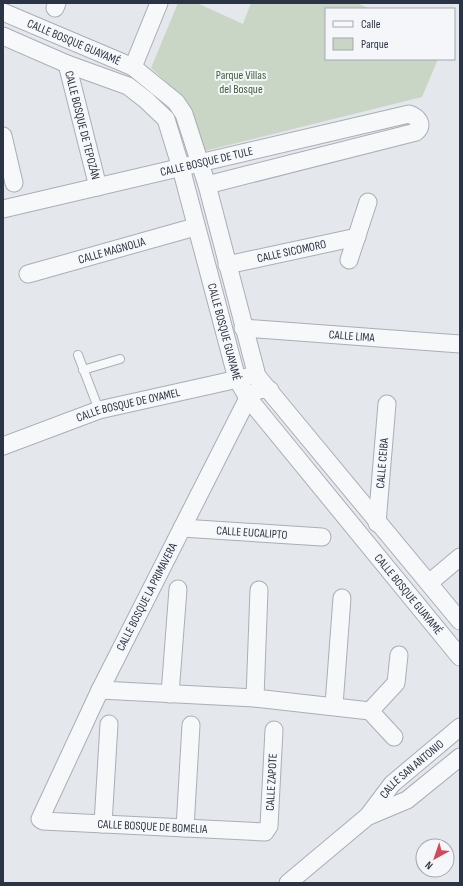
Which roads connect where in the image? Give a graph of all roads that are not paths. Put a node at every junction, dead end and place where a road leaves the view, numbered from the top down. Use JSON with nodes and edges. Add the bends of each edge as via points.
{"nodes":[{"id":1,"x":160,"y":3,"type":"edge"},
{"id":2,"x":3,"y":12,"type":"edge"},
{"id":3,"x":3,"y":36,"type":"edge"},
{"id":4,"x":66,"y":64,"type":"junction"},
{"id":5,"x":133,"y":68,"type":"junction"},
{"id":6,"x":3,"y":136,"type":"edge"},
{"id":7,"x":200,"y":163,"type":"junction"},
{"id":8,"x":181,"y":168,"type":"junction"},
{"id":9,"x":14,"y":183,"type":"dead end"},
{"id":10,"x":207,"y":185,"type":"junction"},
{"id":11,"x":98,"y":187,"type":"junction"},
{"id":12,"x":368,"y":202,"type":"dead end"},
{"id":13,"x":3,"y":209,"type":"edge"},
{"id":14,"x":195,"y":227,"type":"junction"},
{"id":15,"x":357,"y":237,"type":"junction"},
{"id":16,"x":349,"y":260,"type":"dead end"},
{"id":17,"x":227,"y":265,"type":"junction"},
{"id":18,"x":28,"y":274,"type":"dead end"},
{"id":19,"x":243,"y":328,"type":"junction"},
{"id":20,"x":460,"y":344,"type":"edge"},
{"id":21,"x":78,"y":355,"type":"dead end"},
{"id":22,"x":120,"y":359,"type":"dead end"},
{"id":23,"x":83,"y":370,"type":"junction"},
{"id":24,"x":257,"y":376,"type":"junction"},
{"id":25,"x":237,"y":379,"type":"junction"},
{"id":26,"x":270,"y":390,"type":"junction"},
{"id":27,"x":248,"y":398,"type":"junction"},
{"id":28,"x":387,"y":404,"type":"dead end"},
{"id":29,"x":98,"y":410,"type":"junction"},
{"id":30,"x":3,"y":446,"type":"edge"},
{"id":31,"x":378,"y":523,"type":"junction"},
{"id":32,"x":182,"y":528,"type":"junction"},
{"id":33,"x":322,"y":536,"type":"dead end"},
{"id":34,"x":460,"y":557,"type":"edge"},
{"id":35,"x":429,"y":583,"type":"junction"},
{"id":36,"x":178,"y":589,"type":"dead end"},
{"id":37,"x":259,"y":590,"type":"dead end"},
{"id":38,"x":342,"y":598,"type":"dead end"},
{"id":39,"x":460,"y":621,"type":"edge"},
{"id":40,"x":399,"y":655,"type":"dead end"},
{"id":41,"x":460,"y":658,"type":"edge"},
{"id":42,"x":100,"y":690,"type":"junction"},
{"id":43,"x":170,"y":694,"type":"junction"},
{"id":44,"x":255,"y":698,"type":"junction"},
{"id":45,"x":334,"y":705,"type":"junction"},
{"id":46,"x":370,"y":711,"type":"junction"},
{"id":47,"x":109,"y":724,"type":"dead end"},
{"id":48,"x":191,"y":725,"type":"dead end"},
{"id":49,"x":460,"y":727,"type":"edge"},
{"id":50,"x":274,"y":730,"type":"dead end"},
{"id":51,"x":394,"y":737,"type":"dead end"},
{"id":52,"x":460,"y":757,"type":"edge"},
{"id":53,"x":368,"y":816,"type":"junction"},
{"id":54,"x":40,"y":820,"type":"joint"},
{"id":55,"x":103,"y":824,"type":"junction"},
{"id":56,"x":185,"y":828,"type":"junction"},
{"id":57,"x":265,"y":832,"type":"joint"},
{"id":58,"x":288,"y":883,"type":"edge"}],
"edges":[{"from":1,"to":5,"type":"street"},
{"from":2,"to":5,"type":"street","name":"CALLE BOSQUE GUAYAMÉ"},
{"from":3,"to":4,"type":"street","name":"CALLE BOSQUE GUAYAMÉ"},
{"from":4,"to":8,"type":"street","name":"CALLE BOSQUE GUAYAMÉ","via":[[128,86],[146,100],[166,119]]},
{"from":4,"to":11,"type":"street","name":"CALLE BOSQUE DE TEPOZÁN"},
{"from":5,"to":7,"type":"street","name":"CALLE BOSQUE GUAYAMÉ","via":[[176,102],[184,114]]},
{"from":6,"to":9,"type":"street"},
{"from":7,"to":8,"type":"street","name":"CALLE BOSQUE DE TULE"},
{"from":7,"to":10,"type":"street","name":"CALLE BOSQUE GUAYAMÉ"},
{"from":7,"to":10,"type":"street","name":"CALLE BOSQUE DE TULE","via":[[409,114],[420,122],[420,128],[416,132]]},
{"from":8,"to":11,"type":"street","name":"CALLE BOSQUE DE TULE"},
{"from":8,"to":14,"type":"street","name":"CALLE BOSQUE GUAYAMÉ"},
{"from":10,"to":17,"type":"street","name":"CALLE BOSQUE GUAYAMÉ"},
{"from":11,"to":13,"type":"street","name":"CALLE BOSQUE DE TULE"},
{"from":12,"to":15,"type":"street"},
{"from":14,"to":18,"type":"street","name":"CALLE MAGNOLIA"},
{"from":14,"to":25,"type":"street","name":"CALLE BOSQUE GUAYAMÉ"},
{"from":15,"to":16,"type":"street"},
{"from":15,"to":17,"type":"street","name":"CALLE SICOMORO"},
{"from":17,"to":19,"type":"street","name":"CALLE BOSQUE GUAYAMÉ"},
{"from":19,"to":20,"type":"street","name":"CALLE LIMA"},
{"from":19,"to":24,"type":"street","name":"CALLE BOSQUE GUAYAMÉ"},
{"from":21,"to":23,"type":"lane"},
{"from":22,"to":23,"type":"lane"},
{"from":23,"to":29,"type":"lane"},
{"from":24,"to":25,"type":"street","name":"CALLE BOSQUE DE OYAMEL"},
{"from":24,"to":26,"type":"street","name":"CALLE BOSQUE GUAYAMÉ"},
{"from":25,"to":27,"type":"street","name":"CALLE BOSQUE GUAYAMÉ"},
{"from":25,"to":29,"type":"street","name":"CALLE BOSQUE DE OYAMEL"},
{"from":26,"to":27,"type":"street","via":[[259,389]]},
{"from":26,"to":31,"type":"street","name":"CALLE BOSQUE GUAYAMÉ"},
{"from":27,"to":32,"type":"street","name":"CALLE BOSQUE LA PRIMAVERA"},
{"from":27,"to":41,"type":"street","name":"CALLE BOSQUE GUAYAMÉ"},
{"from":28,"to":31,"type":"street","name":"CALLE CEIBA"},
{"from":29,"to":30,"type":"street","name":"CALLE BOSQUE DE OYAMEL"},
{"from":31,"to":35,"type":"street","name":"CALLE BOSQUE GUAYAMÉ"},
{"from":32,"to":33,"type":"street","name":"CALLE EUCALIPTO"},
{"from":32,"to":42,"type":"street","name":"CALLE BOSQUE LA PRIMAVERA"},
{"from":34,"to":35,"type":"street"},
{"from":35,"to":39,"type":"street","name":"CALLE BOSQUE GUAYAMÉ"},
{"from":36,"to":43,"type":"street"},
{"from":37,"to":44,"type":"street"},
{"from":38,"to":45,"type":"street"},
{"from":40,"to":46,"type":"street","via":[[396,683]]},
{"from":42,"to":43,"type":"street"},
{"from":42,"to":54,"type":"street","name":"CALLE BOSQUE LA PRIMAVERA"},
{"from":43,"to":44,"type":"street"},
{"from":44,"to":45,"type":"street"},
{"from":45,"to":46,"type":"street"},
{"from":46,"to":51,"type":"street"},
{"from":47,"to":55,"type":"street"},
{"from":48,"to":56,"type":"street"},
{"from":49,"to":53,"type":"street","name":"CALLE SAN ANTONIO","via":[[392,784]]},
{"from":50,"to":57,"type":"street","name":"CALLE ZAPOTE","via":[[269,826]]},
{"from":52,"to":53,"type":"street","name":"CALLE SAN ANTONIO","via":[[407,800]]},
{"from":53,"to":58,"type":"street","name":"CALLE SAN ANTONIO"},
{"from":54,"to":55,"type":"street","name":"CALLE BOSQUE DE BOMELIA"},
{"from":55,"to":56,"type":"street","name":"CALLE BOSQUE DE BOMELIA"},
{"from":56,"to":57,"type":"street","name":"CALLE BOSQUE DE BOMELIA"}]}
